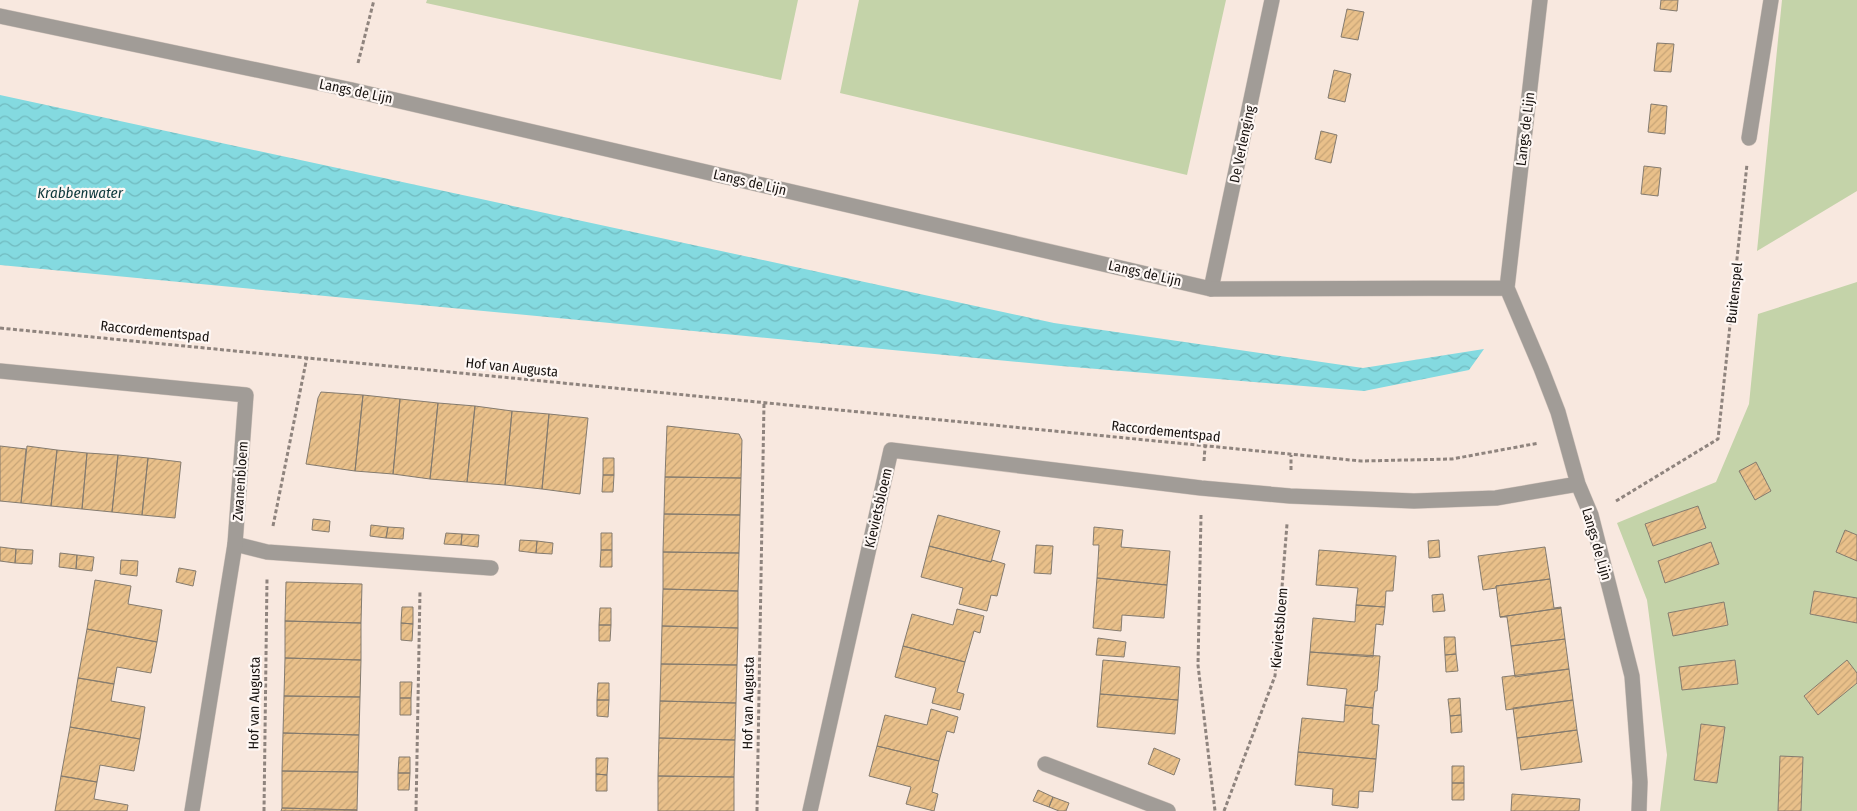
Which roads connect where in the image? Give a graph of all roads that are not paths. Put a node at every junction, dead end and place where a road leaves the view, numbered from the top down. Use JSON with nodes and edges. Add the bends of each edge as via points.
{"nodes":[{"id":1,"x":1272,"y":0,"type":"edge"},
{"id":2,"x":1540,"y":0,"type":"edge"},
{"id":3,"x":1770,"y":0,"type":"edge"},
{"id":4,"x":0,"y":16,"type":"edge"},
{"id":5,"x":1749,"y":138,"type":"road end"},
{"id":6,"x":1507,"y":288,"type":"junction"},
{"id":7,"x":1211,"y":289,"type":"junction"},
{"id":8,"x":0,"y":371,"type":"edge"},
{"id":9,"x":1578,"y":484,"type":"junction"},
{"id":10,"x":235,"y":544,"type":"junction"},
{"id":11,"x":491,"y":568,"type":"dead end"},
{"id":12,"x":1045,"y":764,"type":"dead end"},
{"id":13,"x":192,"y":811,"type":"edge"},
{"id":14,"x":810,"y":811,"type":"edge"},
{"id":15,"x":1168,"y":811,"type":"edge"},
{"id":16,"x":1639,"y":811,"type":"edge"}],
"edges":[{"from":1,"to":7,"type":"street","name":"De Verlenging"},
{"from":2,"to":6,"type":"street","name":"Langs de Lijn"},
{"from":3,"to":5,"type":"street"},
{"from":4,"to":7,"type":"street","name":"Langs de Lijn","via":[[352,90]]},
{"from":6,"to":7,"type":"street","name":"Langs de Lijn"},
{"from":6,"to":9,"type":"street","name":"Langs de Lijn","via":[[1558,412]]},
{"from":8,"to":10,"type":"street","name":"Zwanenbloem","via":[[246,395]]},
{"from":9,"to":14,"type":"street","name":"Kievietsbloem","via":[[1496,498],[1414,501],[1290,496],[891,450]]},
{"from":9,"to":16,"type":"street","name":"Langs de Lijn","via":[[1591,515],[1632,676],[1640,782]]},
{"from":10,"to":11,"type":"street","via":[[268,552]]},
{"from":10,"to":13,"type":"street","name":"Zwanenbloem"},
{"from":12,"to":15,"type":"street"}]}
